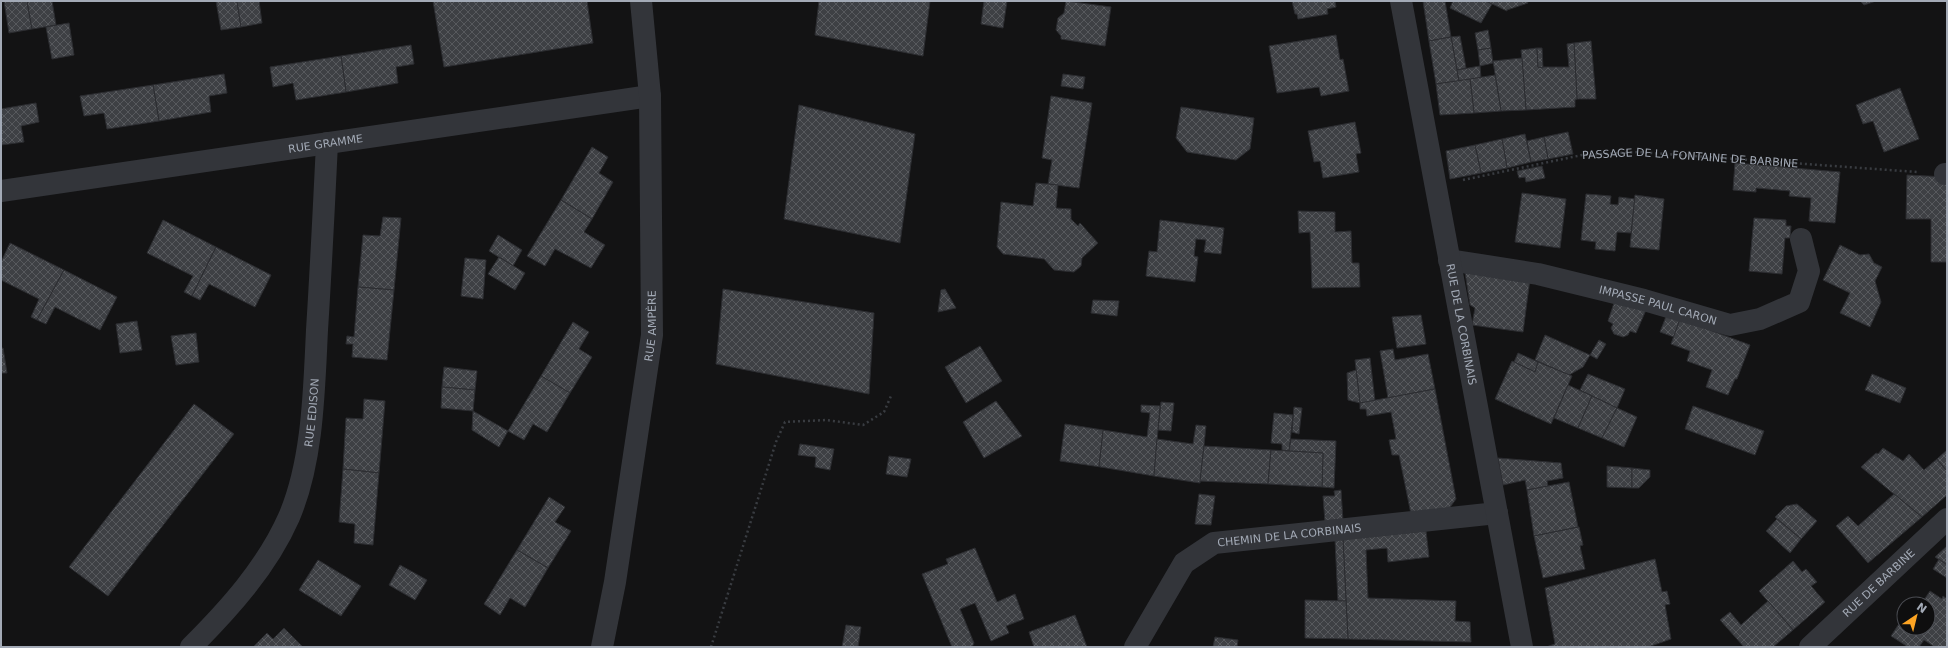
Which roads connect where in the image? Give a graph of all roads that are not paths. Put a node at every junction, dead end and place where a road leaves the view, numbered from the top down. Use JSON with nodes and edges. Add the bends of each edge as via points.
{"nodes":[{"id":1,"x":641,"y":1,"type":"edge"},
{"id":2,"x":1401,"y":1,"type":"edge"},
{"id":3,"x":650,"y":96,"type":"junction"},
{"id":4,"x":327,"y":143,"type":"junction"},
{"id":5,"x":1,"y":191,"type":"edge"},
{"id":6,"x":1801,"y":239,"type":"dead end"},
{"id":7,"x":1449,"y":260,"type":"junction"},
{"id":8,"x":1497,"y":513,"type":"junction"},
{"id":9,"x":1947,"y":519,"type":"edge"},
{"id":10,"x":191,"y":647,"type":"edge"},
{"id":11,"x":602,"y":647,"type":"edge"},
{"id":12,"x":1135,"y":647,"type":"edge"},
{"id":13,"x":1522,"y":647,"type":"edge"},
{"id":14,"x":1810,"y":647,"type":"edge"}],
"edges":[{"from":1,"to":3,"type":"street","name":"RUE AMPÈRE"},
{"from":2,"to":7,"type":"street","name":"RUE DE LA CORBINAIS"},
{"from":3,"to":4,"type":"street","name":"RUE GRAMME"},
{"from":3,"to":11,"type":"street","name":"RUE AMPÈRE","via":[[652,335],[615,582]]},
{"from":4,"to":5,"type":"street","name":"RUE GRAMME"},
{"from":4,"to":10,"type":"street","name":"RUE EDISON","via":[[313,406],[301,482],[289,517],[256,573],[217,621]]},
{"from":6,"to":7,"type":"street","name":"IMPASSE PAUL CARON","via":[[1809,271],[1799,302],[1760,319],[1730,325],[1644,300],[1538,274]]},
{"from":7,"to":8,"type":"street","name":"RUE DE LA CORBINAIS"},
{"from":8,"to":12,"type":"street","name":"CHEMIN DE LA CORBINAIS","via":[[1214,543],[1184,562]]},
{"from":8,"to":13,"type":"street","name":"RUE DE LA CORBINAIS"},
{"from":9,"to":14,"type":"street","name":"RUE DE BARBINE"}]}
